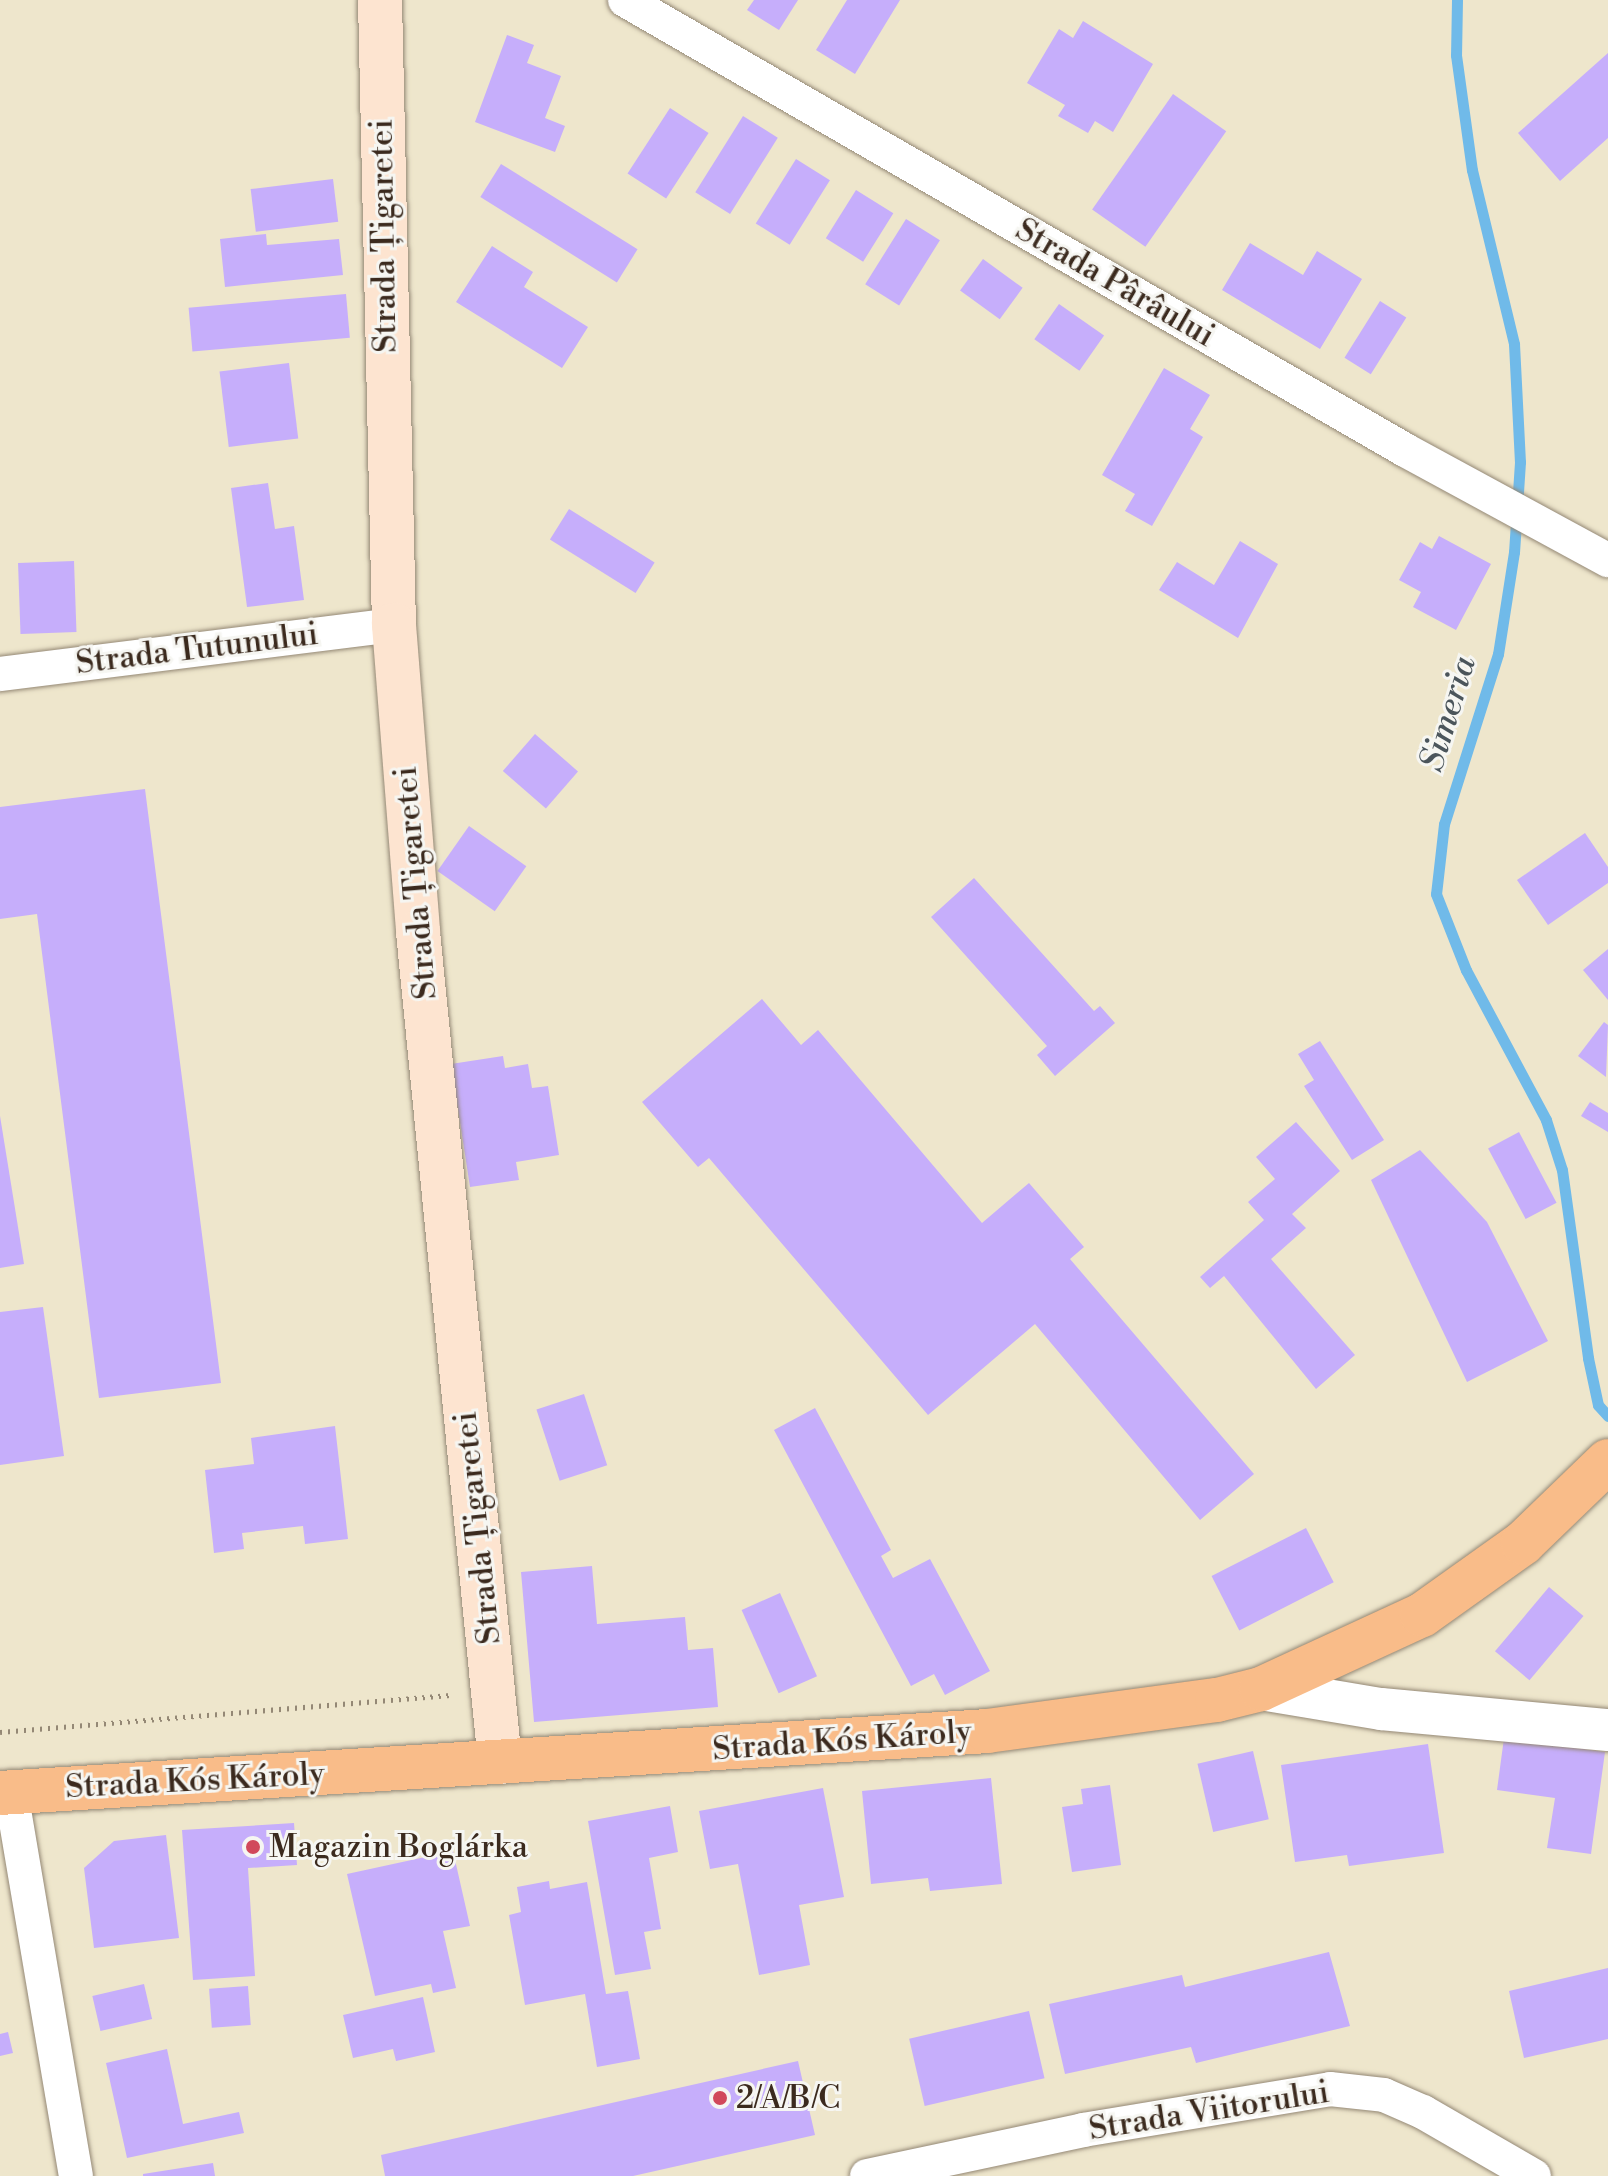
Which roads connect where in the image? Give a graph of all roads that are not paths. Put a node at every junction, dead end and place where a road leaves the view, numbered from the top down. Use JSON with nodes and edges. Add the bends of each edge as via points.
{"nodes":[{"id":1,"x":380,"y":0,"type":"edge"},
{"id":2,"x":625,"y":0,"type":"edge"},
{"id":3,"x":1599,"y":554,"type":"edge"},
{"id":4,"x":394,"y":625,"type":"junction"},
{"id":5,"x":0,"y":674,"type":"edge"},
{"id":6,"x":1608,"y":1461,"type":"edge"},
{"id":7,"x":1261,"y":1689,"type":"junction"},
{"id":8,"x":1608,"y":1730,"type":"edge"},
{"id":9,"x":500,"y":1762,"type":"junction"},
{"id":10,"x":6,"y":1793,"type":"edge"},
{"id":11,"x":76,"y":2176,"type":"edge"},
{"id":12,"x":867,"y":2176,"type":"edge"},
{"id":13,"x":1534,"y":2176,"type":"edge"}],
"edges":[{"from":1,"to":4,"type":"main road","name":"Strada Țigaretei"},
{"from":2,"to":3,"type":"street","name":"Strada Pârâului"},
{"from":4,"to":5,"type":"street","name":"Strada Tutunului"},
{"from":4,"to":9,"type":"main road","name":"Strada Țigaretei","via":[[418,932]]},
{"from":6,"to":7,"type":"main road","name":"Strada Kós Károly","via":[[1562,1510],[1475,1581],[1349,1653]]},
{"from":7,"to":8,"type":"street","via":[[1381,1709]]},
{"from":7,"to":9,"type":"main road","name":"Strada Kós Károly","via":[[1150,1712],[987,1731]]},
{"from":9,"to":10,"type":"main road","name":"Strada Kós Károly"},
{"from":10,"to":11,"type":"street"},
{"from":12,"to":13,"type":"street","name":"Strada Viitorului","via":[[1083,2130],[1330,2089],[1384,2095],[1410,2106]]}]}
